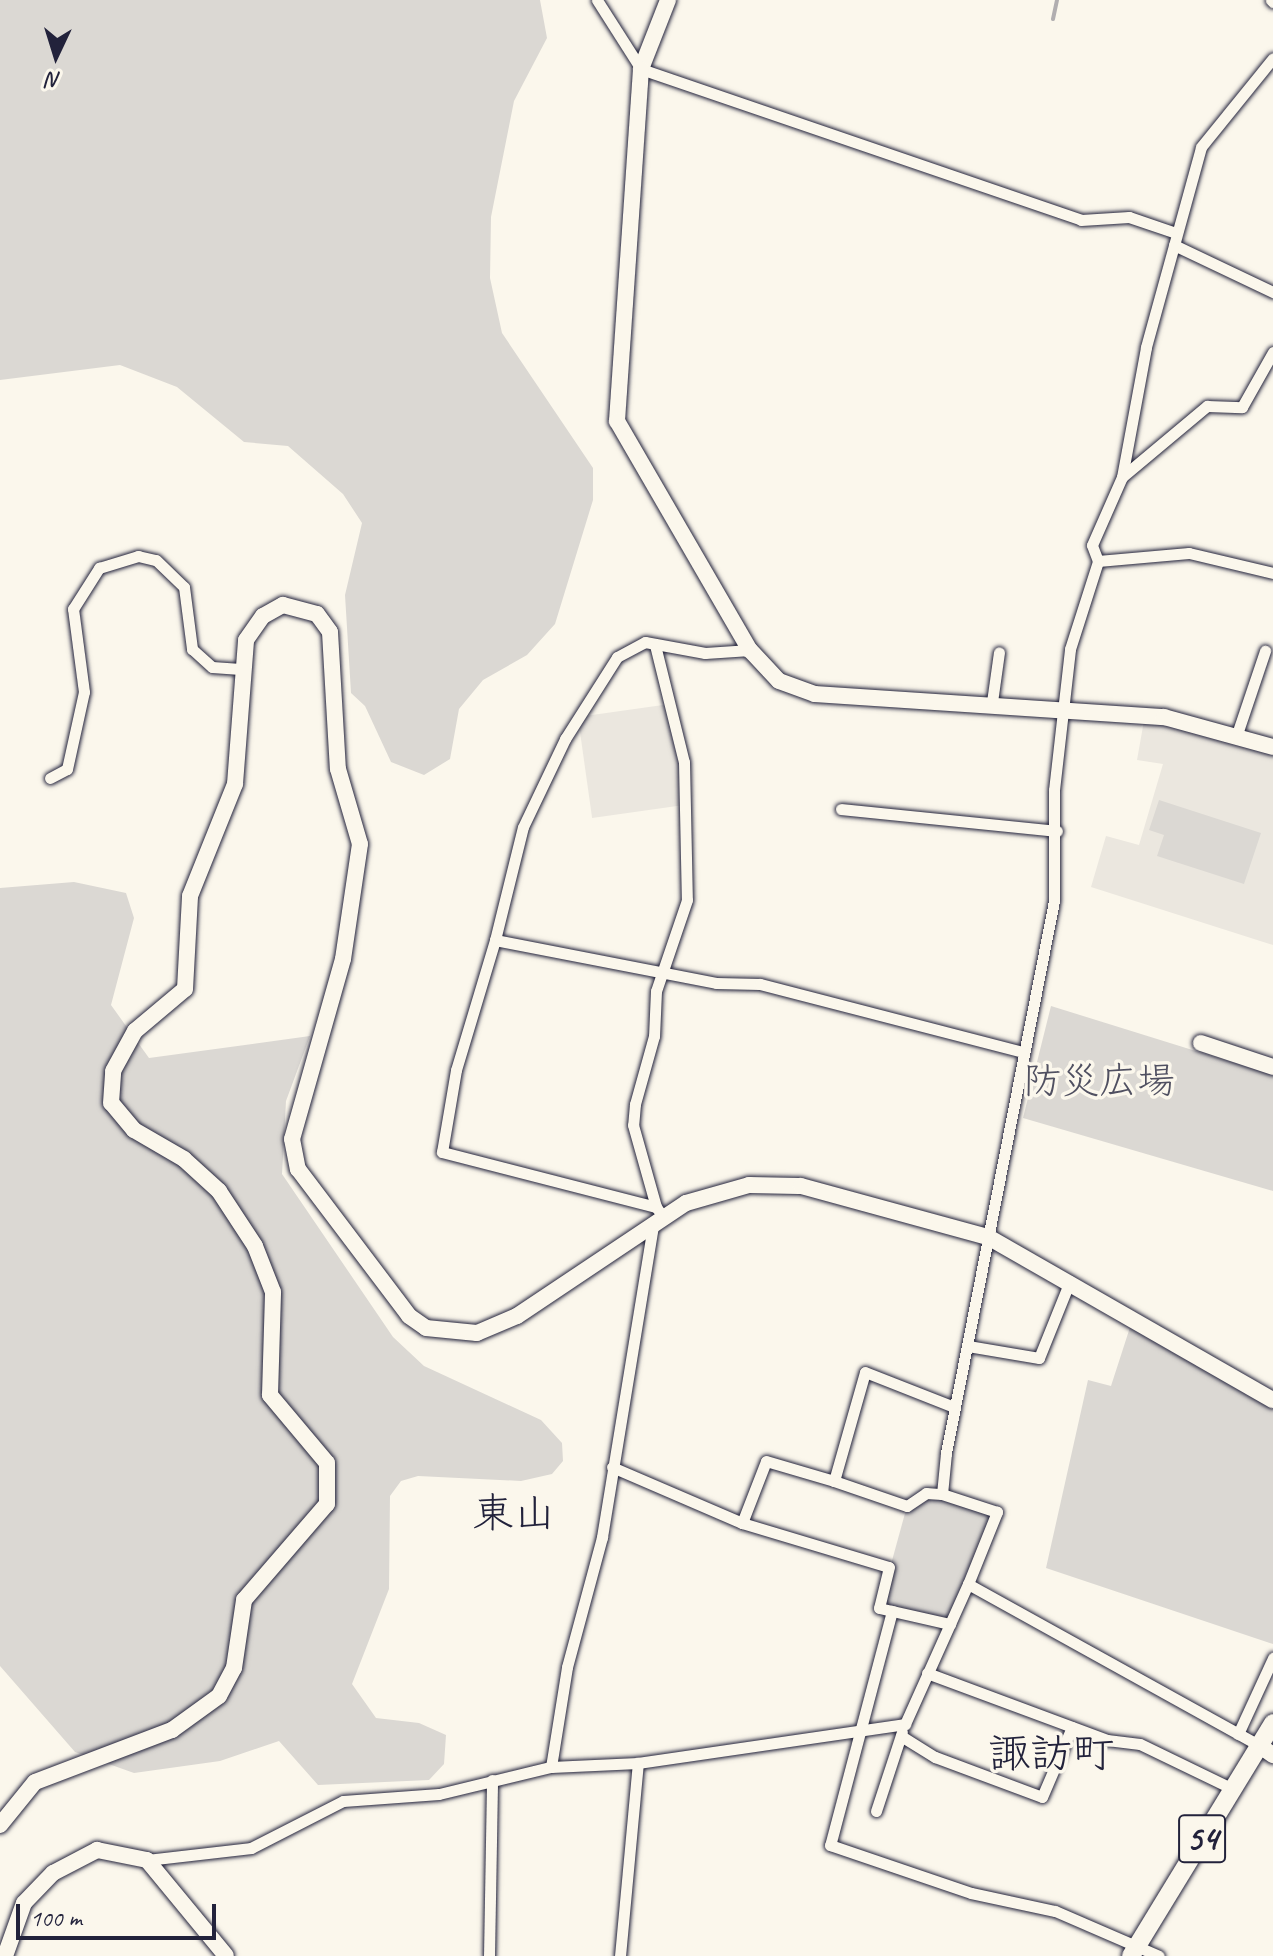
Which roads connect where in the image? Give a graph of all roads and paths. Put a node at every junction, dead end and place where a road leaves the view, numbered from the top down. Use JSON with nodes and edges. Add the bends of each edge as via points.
{"nodes":[{"id":1,"x":597,"y":0,"type":"edge"},
{"id":2,"x":668,"y":0,"type":"edge"},
{"id":3,"x":1273,"y":58,"type":"edge"},
{"id":4,"x":641,"y":69,"type":"junction"},
{"id":5,"x":1175,"y":239,"type":"junction"},
{"id":6,"x":1273,"y":292,"type":"edge"},
{"id":7,"x":1273,"y":352,"type":"edge"},
{"id":8,"x":1122,"y":477,"type":"junction"},
{"id":9,"x":1098,"y":561,"type":"junction"},
{"id":10,"x":1273,"y":573,"type":"edge"},
{"id":11,"x":655,"y":645,"type":"junction"},
{"id":12,"x":750,"y":650,"type":"junction"},
{"id":13,"x":1265,"y":651,"type":"dead end"},
{"id":14,"x":999,"y":652,"type":"dead end"},
{"id":15,"x":244,"y":669,"type":"junction"},
{"id":16,"x":992,"y":702,"type":"junction"},
{"id":17,"x":1065,"y":706,"type":"junction"},
{"id":18,"x":1237,"y":734,"type":"junction"},
{"id":19,"x":1273,"y":747,"type":"edge"},
{"id":20,"x":50,"y":778,"type":"dead end"},
{"id":21,"x":841,"y":809,"type":"dead end"},
{"id":22,"x":1057,"y":831,"type":"junction"},
{"id":23,"x":495,"y":940,"type":"junction"},
{"id":24,"x":662,"y":973,"type":"junction"},
{"id":25,"x":1201,"y":1043,"type":"dead end"},
{"id":26,"x":1019,"y":1051,"type":"junction"},
{"id":27,"x":1273,"y":1067,"type":"edge"},
{"id":28,"x":657,"y":1215,"type":"junction"},
{"id":29,"x":988,"y":1237,"type":"junction"},
{"id":30,"x":1070,"y":1281,"type":"junction"},
{"id":31,"x":968,"y":1346,"type":"junction"},
{"id":32,"x":1273,"y":1400,"type":"edge"},
{"id":33,"x":954,"y":1407,"type":"junction"},
{"id":34,"x":612,"y":1467,"type":"junction"},
{"id":35,"x":834,"y":1481,"type":"junction"},
{"id":36,"x":942,"y":1494,"type":"junction"},
{"id":37,"x":742,"y":1523,"type":"junction"},
{"id":38,"x":968,"y":1584,"type":"junction"},
{"id":39,"x":892,"y":1611,"type":"junction"},
{"id":40,"x":950,"y":1624,"type":"junction"},
{"id":41,"x":1273,"y":1658,"type":"edge"},
{"id":42,"x":927,"y":1673,"type":"junction"},
{"id":43,"x":1273,"y":1723,"type":"edge"},
{"id":44,"x":1072,"y":1727,"type":"junction"},
{"id":45,"x":865,"y":1730,"type":"junction"},
{"id":46,"x":903,"y":1730,"type":"junction"},
{"id":47,"x":1238,"y":1734,"type":"junction"},
{"id":48,"x":1266,"y":1750,"type":"edge"},
{"id":49,"x":638,"y":1763,"type":"junction"},
{"id":50,"x":551,"y":1767,"type":"junction"},
{"id":51,"x":492,"y":1780,"type":"junction"},
{"id":52,"x":1233,"y":1789,"type":"junction"},
{"id":53,"x":876,"y":1811,"type":"dead end"},
{"id":54,"x":0,"y":1825,"type":"edge"},
{"id":55,"x":147,"y":1860,"type":"junction"},
{"id":56,"x":1134,"y":1950,"type":"edge"},
{"id":57,"x":5,"y":1956,"type":"edge"},
{"id":58,"x":226,"y":1956,"type":"edge"},
{"id":59,"x":489,"y":1956,"type":"edge"},
{"id":60,"x":620,"y":1956,"type":"edge"},
{"id":61,"x":1159,"y":1956,"type":"edge"}],
"edges":[{"from":1,"to":4,"type":"street"},
{"from":2,"to":4,"type":"street"},
{"from":3,"to":5,"type":"street","via":[[1201,147]]},
{"from":4,"to":5,"type":"street","via":[[1081,220],[1129,217]]},
{"from":4,"to":12,"type":"street","via":[[617,421]]},
{"from":5,"to":6,"type":"street"},
{"from":5,"to":8,"type":"street"},
{"from":7,"to":8,"type":"street","via":[[1242,407],[1207,406]]},
{"from":8,"to":9,"type":"street","via":[[1092,545]]},
{"from":9,"to":10,"type":"street","via":[[1189,553]]},
{"from":9,"to":17,"type":"street","via":[[1078,614]]},
{"from":11,"to":12,"type":"street"},
{"from":11,"to":23,"type":"street","via":[[632,643],[617,657],[565,739],[523,827]]},
{"from":11,"to":24,"type":"street","via":[[684,762],[687,900]]},
{"from":12,"to":16,"type":"street","via":[[779,681],[815,694]]},
{"from":13,"to":18,"type":"street"},
{"from":14,"to":16,"type":"street"},
{"from":15,"to":20,"type":"street","via":[[212,667],[192,649],[184,587],[156,560],[138,556],[99,568],[73,609],[84,692],[67,769]]},
{"from":15,"to":28,"type":"street","via":[[246,640],[263,616],[283,605],[299,604],[330,632],[338,769],[360,844],[343,959],[292,1139],[298,1169],[390,1298],[426,1328],[477,1333],[517,1316]]},
{"from":15,"to":54,"type":"street","via":[[235,784],[190,896],[185,989],[135,1031],[113,1071],[111,1103],[134,1130],[184,1159],[219,1191],[255,1246],[273,1292],[270,1395],[327,1463],[327,1504],[244,1600],[234,1668],[219,1696],[172,1730],[35,1782]]},
{"from":16,"to":17,"type":"street"},
{"from":17,"to":18,"type":"street"},
{"from":17,"to":22,"type":"street"},
{"from":18,"to":19,"type":"street"},
{"from":21,"to":22,"type":"street"},
{"from":22,"to":26,"type":"street","via":[[1054,901]]},
{"from":23,"to":24,"type":"street"},
{"from":23,"to":28,"type":"street","via":[[456,1070],[442,1152]]},
{"from":24,"to":26,"type":"street","via":[[760,984]]},
{"from":24,"to":28,"type":"street","via":[[633,1125]]},
{"from":25,"to":27,"type":"street"},
{"from":26,"to":29,"type":"street"},
{"from":28,"to":29,"type":"street","via":[[713,1192],[792,1185]]},
{"from":28,"to":34,"type":"street"},
{"from":29,"to":30,"type":"street"},
{"from":29,"to":31,"type":"street"},
{"from":30,"to":31,"type":"street","via":[[1039,1358]]},
{"from":30,"to":32,"type":"street"},
{"from":31,"to":33,"type":"street"},
{"from":33,"to":35,"type":"street","via":[[865,1372]]},
{"from":33,"to":36,"type":"street"},
{"from":34,"to":37,"type":"street"},
{"from":34,"to":50,"type":"street"},
{"from":35,"to":36,"type":"street","via":[[907,1506],[926,1493]]},
{"from":35,"to":37,"type":"street","via":[[766,1461]]},
{"from":36,"to":38,"type":"street","via":[[997,1512]]},
{"from":37,"to":39,"type":"street","via":[[889,1567],[879,1608]]},
{"from":38,"to":40,"type":"street"},
{"from":38,"to":47,"type":"street"},
{"from":39,"to":40,"type":"street"},
{"from":39,"to":45,"type":"street"},
{"from":40,"to":42,"type":"street"},
{"from":41,"to":47,"type":"street"},
{"from":42,"to":44,"type":"street"},
{"from":42,"to":46,"type":"street"},
{"from":43,"to":48,"type":"main road","number":"54"},
{"from":44,"to":46,"type":"street","via":[[1042,1797],[935,1757]]},
{"from":44,"to":52,"type":"street","via":[[1140,1744]]},
{"from":45,"to":46,"type":"street"},
{"from":45,"to":49,"type":"street"},
{"from":45,"to":56,"type":"street","via":[[830,1845],[971,1893],[1055,1911]]},
{"from":46,"to":53,"type":"street"},
{"from":47,"to":48,"type":"street"},
{"from":48,"to":52,"type":"main road","number":"54"},
{"from":49,"to":50,"type":"street"},
{"from":49,"to":60,"type":"street"},
{"from":50,"to":51,"type":"street"},
{"from":51,"to":55,"type":"street","via":[[439,1794],[343,1801],[251,1848]]},
{"from":51,"to":59,"type":"street"},
{"from":52,"to":56,"type":"main road","number":"54"},
{"from":55,"to":57,"type":"street","via":[[97,1850],[53,1873],[24,1903]]},
{"from":55,"to":58,"type":"street"},
{"from":56,"to":61,"type":"street"}]}
